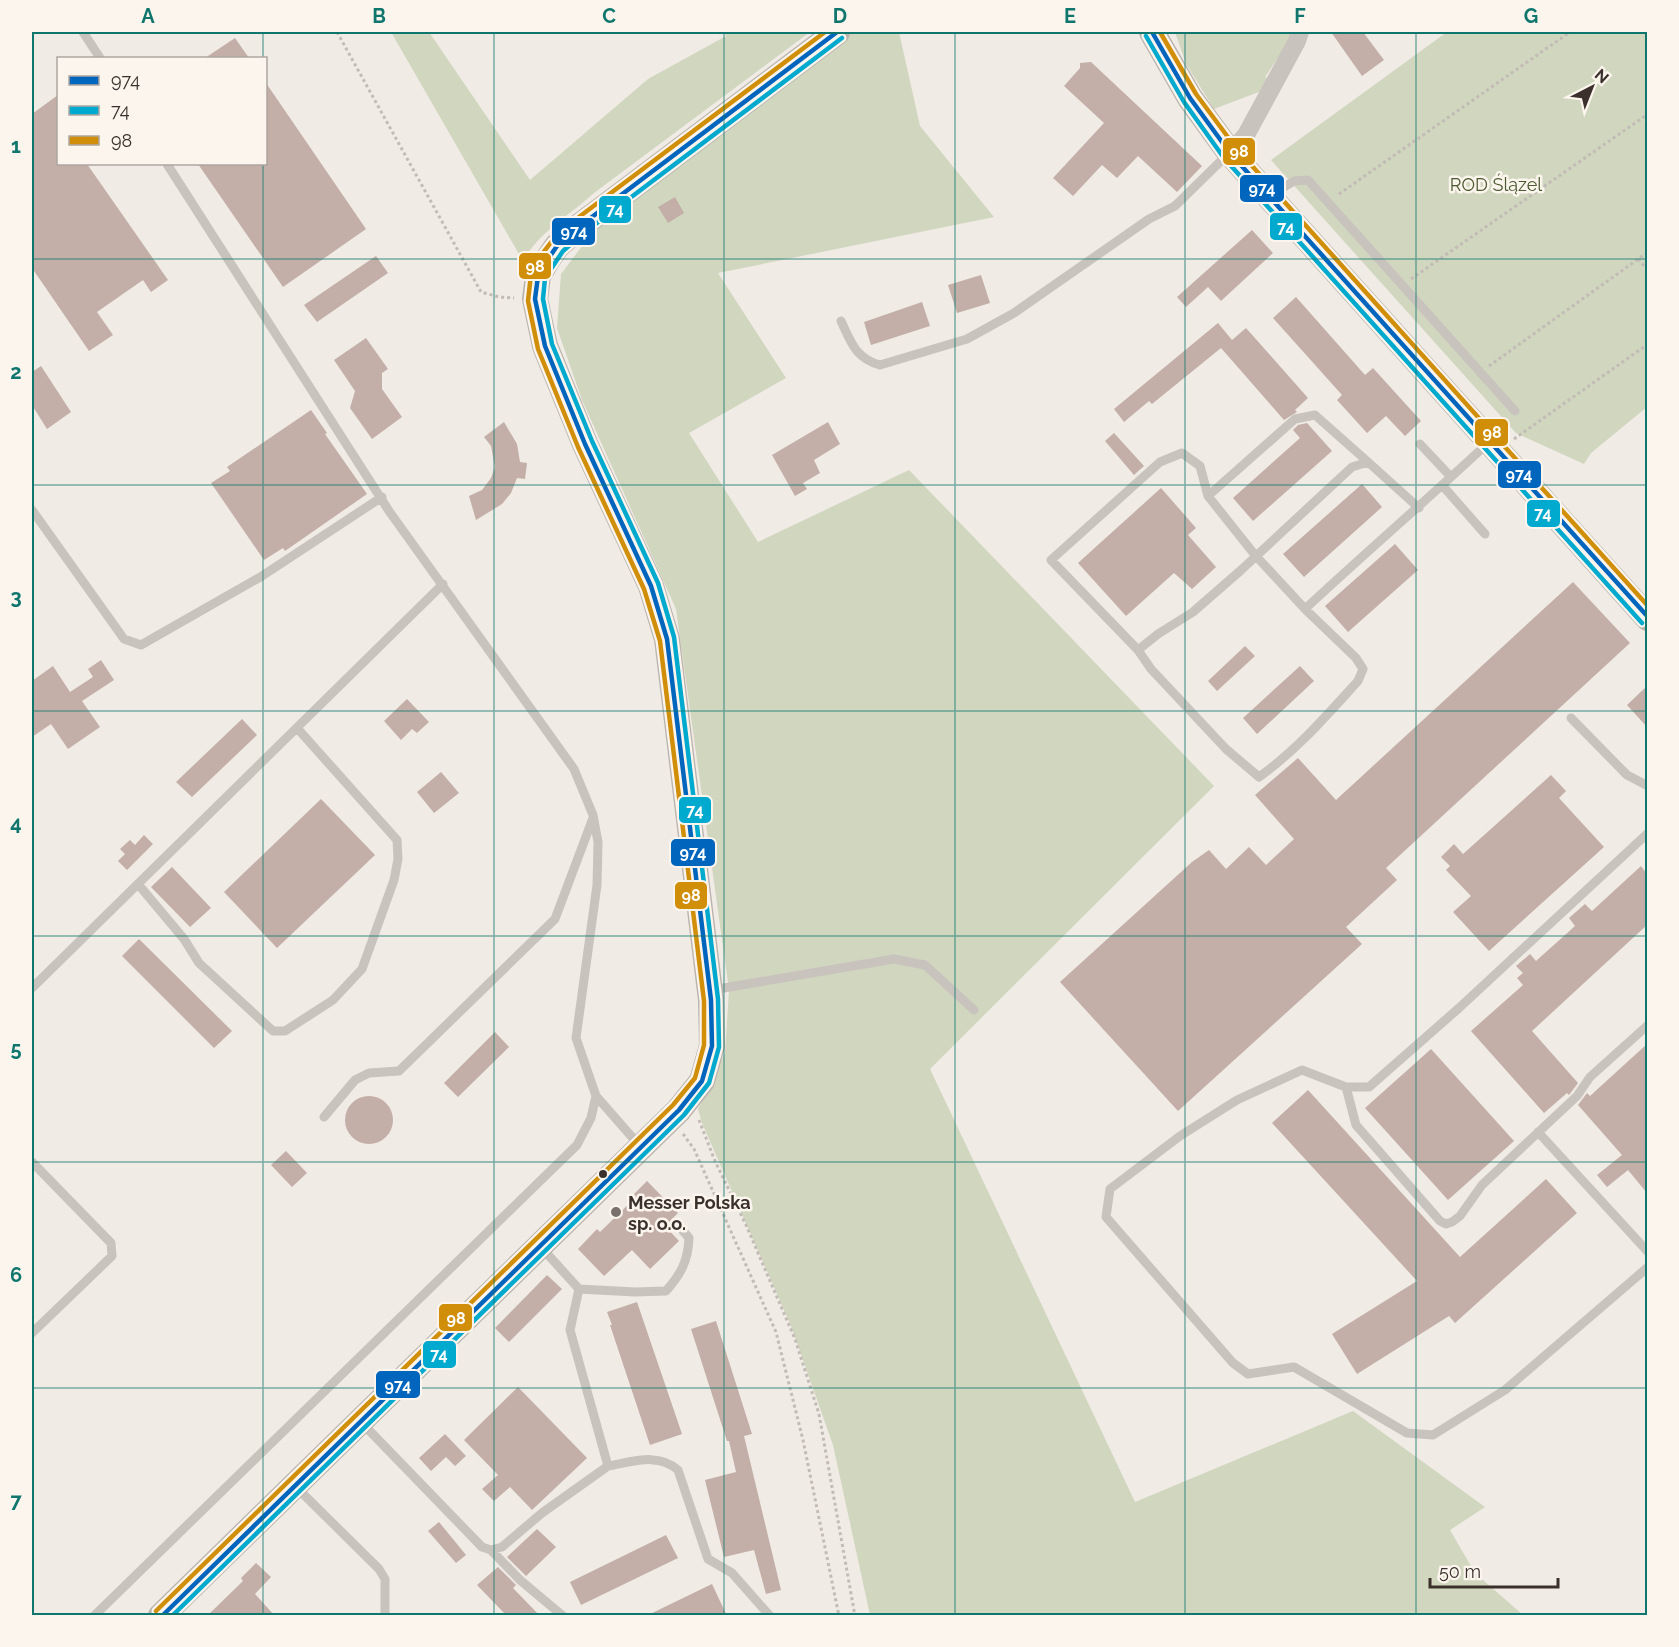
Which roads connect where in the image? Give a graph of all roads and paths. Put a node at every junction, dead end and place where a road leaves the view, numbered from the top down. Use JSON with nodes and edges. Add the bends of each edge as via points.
{"nodes":[{"id":1,"x":83,"y":32,"type":"edge"},
{"id":2,"x":337,"y":32,"type":"edge"},
{"id":3,"x":837,"y":32,"type":"edge"},
{"id":4,"x":1152,"y":32,"type":"edge"},
{"id":5,"x":1300,"y":32,"type":"edge"},
{"id":6,"x":1570,"y":32,"type":"edge"},
{"id":7,"x":99,"y":57,"type":"edge"},
{"id":8,"x":1647,"y":114,"type":"edge"},
{"id":9,"x":1230,"y":153,"type":"junction"},
{"id":10,"x":168,"y":165,"type":"edge"},
{"id":11,"x":1269,"y":197,"type":"junction"},
{"id":12,"x":1328,"y":202,"type":"junction"},
{"id":13,"x":1647,"y":252,"type":"edge"},
{"id":14,"x":1638,"y":259,"type":"junction"},
{"id":15,"x":1647,"y":270,"type":"edge"},
{"id":16,"x":1402,"y":285,"type":"junction"},
{"id":17,"x":518,"y":298,"type":"dead end"},
{"id":18,"x":841,"y":321,"type":"dead end"},
{"id":19,"x":1647,"y":344,"type":"edge"},
{"id":20,"x":1480,"y":372,"type":"junction"},
{"id":21,"x":1515,"y":411,"type":"dead end"},
{"id":22,"x":1420,"y":444,"type":"dead end"},
{"id":23,"x":1494,"y":446,"type":"junction"},
{"id":24,"x":1368,"y":462,"type":"junction"},
{"id":25,"x":1451,"y":477,"type":"junction"},
{"id":26,"x":1442,"y":485,"type":"junction"},
{"id":27,"x":1208,"y":496,"type":"junction"},
{"id":28,"x":382,"y":498,"type":"junction"},
{"id":29,"x":1419,"y":508,"type":"junction"},
{"id":30,"x":32,"y":510,"type":"edge"},
{"id":31,"x":1485,"y":534,"type":"dead end"},
{"id":32,"x":1256,"y":555,"type":"junction"},
{"id":33,"x":443,"y":585,"type":"junction"},
{"id":34,"x":1305,"y":609,"type":"junction"},
{"id":35,"x":1647,"y":618,"type":"edge"},
{"id":36,"x":1138,"y":650,"type":"junction"},
{"id":37,"x":1571,"y":718,"type":"dead end"},
{"id":38,"x":297,"y":728,"type":"junction"},
{"id":39,"x":1647,"y":786,"type":"edge"},
{"id":40,"x":593,"y":815,"type":"junction"},
{"id":41,"x":1647,"y":833,"type":"edge"},
{"id":42,"x":138,"y":884,"type":"junction"},
{"id":43,"x":32,"y":988,"type":"edge"},
{"id":44,"x":710,"y":991,"type":"junction"},
{"id":45,"x":974,"y":1010,"type":"dead end"},
{"id":46,"x":1647,"y":1025,"type":"edge"},
{"id":47,"x":1346,"y":1087,"type":"junction"},
{"id":48,"x":695,"y":1090,"type":"junction"},
{"id":49,"x":596,"y":1096,"type":"junction"},
{"id":50,"x":324,"y":1117,"type":"dead end"},
{"id":51,"x":671,"y":1118,"type":"junction"},
{"id":52,"x":1538,"y":1132,"type":"junction"},
{"id":53,"x":641,"y":1147,"type":"junction"},
{"id":54,"x":32,"y":1162,"type":"edge"},
{"id":55,"x":679,"y":1226,"type":"dead end"},
{"id":56,"x":540,"y":1246,"type":"junction"},
{"id":57,"x":1647,"y":1252,"type":"edge"},
{"id":58,"x":1647,"y":1267,"type":"edge"},
{"id":59,"x":579,"y":1289,"type":"junction"},
{"id":60,"x":32,"y":1334,"type":"edge"},
{"id":61,"x":360,"y":1421,"type":"junction"},
{"id":62,"x":608,"y":1466,"type":"junction"},
{"id":63,"x":295,"y":1485,"type":"junction"},
{"id":64,"x":491,"y":1550,"type":"junction"},
{"id":65,"x":94,"y":1616,"type":"edge"},
{"id":66,"x":161,"y":1616,"type":"edge"},
{"id":67,"x":385,"y":1616,"type":"edge"},
{"id":68,"x":563,"y":1616,"type":"edge"},
{"id":69,"x":770,"y":1616,"type":"edge"},
{"id":70,"x":839,"y":1616,"type":"edge"},
{"id":71,"x":855,"y":1616,"type":"edge"}],
"edges":[{"from":1,"to":7,"type":"lane"},
{"from":2,"to":17,"type":"path","via":[[481,292]]},
{"from":3,"to":44,"type":"street","via":[[580,226],[550,255],[536,284],[535,299],[546,346],[585,444],[651,586],[667,639]]},
{"from":4,"to":9,"type":"street","via":[[1194,106]]},
{"from":5,"to":9,"type":"street","via":[[1270,95],[1242,142]]},
{"from":6,"to":12,"type":"path"},
{"from":8,"to":16,"type":"path"},
{"from":9,"to":11,"type":"street"},
{"from":9,"to":18,"type":"lane","via":[[1175,206],[1014,313],[967,339],[880,365],[859,356]]},
{"from":10,"to":28,"type":"lane"},
{"from":11,"to":12,"type":"lane","via":[[1294,181],[1308,180]]},
{"from":11,"to":23,"type":"street"},
{"from":12,"to":16,"type":"lane"},
{"from":13,"to":14,"type":"path"},
{"from":14,"to":15,"type":"path"},
{"from":14,"to":20,"type":"path"},
{"from":16,"to":20,"type":"lane"},
{"from":19,"to":23,"type":"path"},
{"from":20,"to":21,"type":"lane"},
{"from":22,"to":25,"type":"lane"},
{"from":23,"to":25,"type":"lane"},
{"from":23,"to":35,"type":"street"},
{"from":24,"to":27,"type":"lane","via":[[1315,415],[1295,419]]},
{"from":24,"to":29,"type":"lane"},
{"from":24,"to":32,"type":"lane","via":[[1352,467]]},
{"from":25,"to":26,"type":"lane"},
{"from":26,"to":29,"type":"lane"},
{"from":26,"to":31,"type":"lane"},
{"from":27,"to":32,"type":"lane"},
{"from":27,"to":36,"type":"lane","via":[[1200,466],[1182,453],[1160,462],[1051,560]]},
{"from":28,"to":30,"type":"lane","via":[[262,576],[141,645],[124,639]]},
{"from":28,"to":33,"type":"lane"},
{"from":29,"to":34,"type":"lane"},
{"from":32,"to":34,"type":"lane"},
{"from":32,"to":36,"type":"lane","via":[[1193,612]]},
{"from":33,"to":38,"type":"lane"},
{"from":33,"to":40,"type":"lane","via":[[574,769]]},
{"from":34,"to":36,"type":"lane","via":[[1363,669],[1358,681],[1305,738],[1259,777],[1219,741]]},
{"from":37,"to":39,"type":"lane","via":[[1627,775]]},
{"from":38,"to":42,"type":"lane"},
{"from":38,"to":42,"type":"lane","via":[[397,840],[394,880],[362,969],[333,1000],[285,1031],[273,1031],[199,963]]},
{"from":40,"to":49,"type":"lane","via":[[598,842],[597,885],[576,1038]]},
{"from":40,"to":50,"type":"lane","via":[[555,919],[399,1071],[369,1074],[355,1080]]},
{"from":41,"to":47,"type":"lane","via":[[1369,1087]]},
{"from":42,"to":43,"type":"lane"},
{"from":44,"to":45,"type":"lane","via":[[894,958],[925,965]]},
{"from":44,"to":48,"type":"street","via":[[712,1046],[702,1081]]},
{"from":46,"to":52,"type":"lane"},
{"from":47,"to":52,"type":"lane","via":[[1356,1125],[1446,1224],[1460,1216],[1482,1185]]},
{"from":47,"to":58,"type":"lane","via":[[1302,1070],[1228,1106],[1180,1136],[1110,1189],[1106,1217],[1233,1363],[1248,1374],[1294,1367],[1407,1433],[1432,1435],[1505,1390]]},
{"from":48,"to":51,"type":"street"},
{"from":48,"to":71,"type":"path","via":[[698,1119],[791,1328],[819,1414]]},
{"from":49,"to":53,"type":"lane"},
{"from":49,"to":65,"type":"lane","via":[[591,1118],[577,1145]]},
{"from":51,"to":53,"type":"street"},
{"from":51,"to":70,"type":"path","via":[[694,1149],[776,1332]]},
{"from":52,"to":57,"type":"lane"},
{"from":53,"to":56,"type":"street"},
{"from":54,"to":60,"type":"lane","via":[[111,1243],[112,1256]]},
{"from":55,"to":59,"type":"lane","via":[[689,1238],[688,1255],[680,1275],[666,1290]]},
{"from":56,"to":59,"type":"lane"},
{"from":56,"to":61,"type":"street"},
{"from":59,"to":62,"type":"lane","via":[[570,1330]]},
{"from":61,"to":63,"type":"street"},
{"from":61,"to":64,"type":"lane","via":[[482,1548]]},
{"from":62,"to":64,"type":"lane","via":[[502,1547]]},
{"from":62,"to":69,"type":"lane","via":[[654,1458],[669,1462],[678,1470],[708,1559],[732,1573]]},
{"from":63,"to":66,"type":"street"},
{"from":63,"to":67,"type":"lane","via":[[379,1569],[385,1579]]},
{"from":64,"to":68,"type":"lane"}]}
